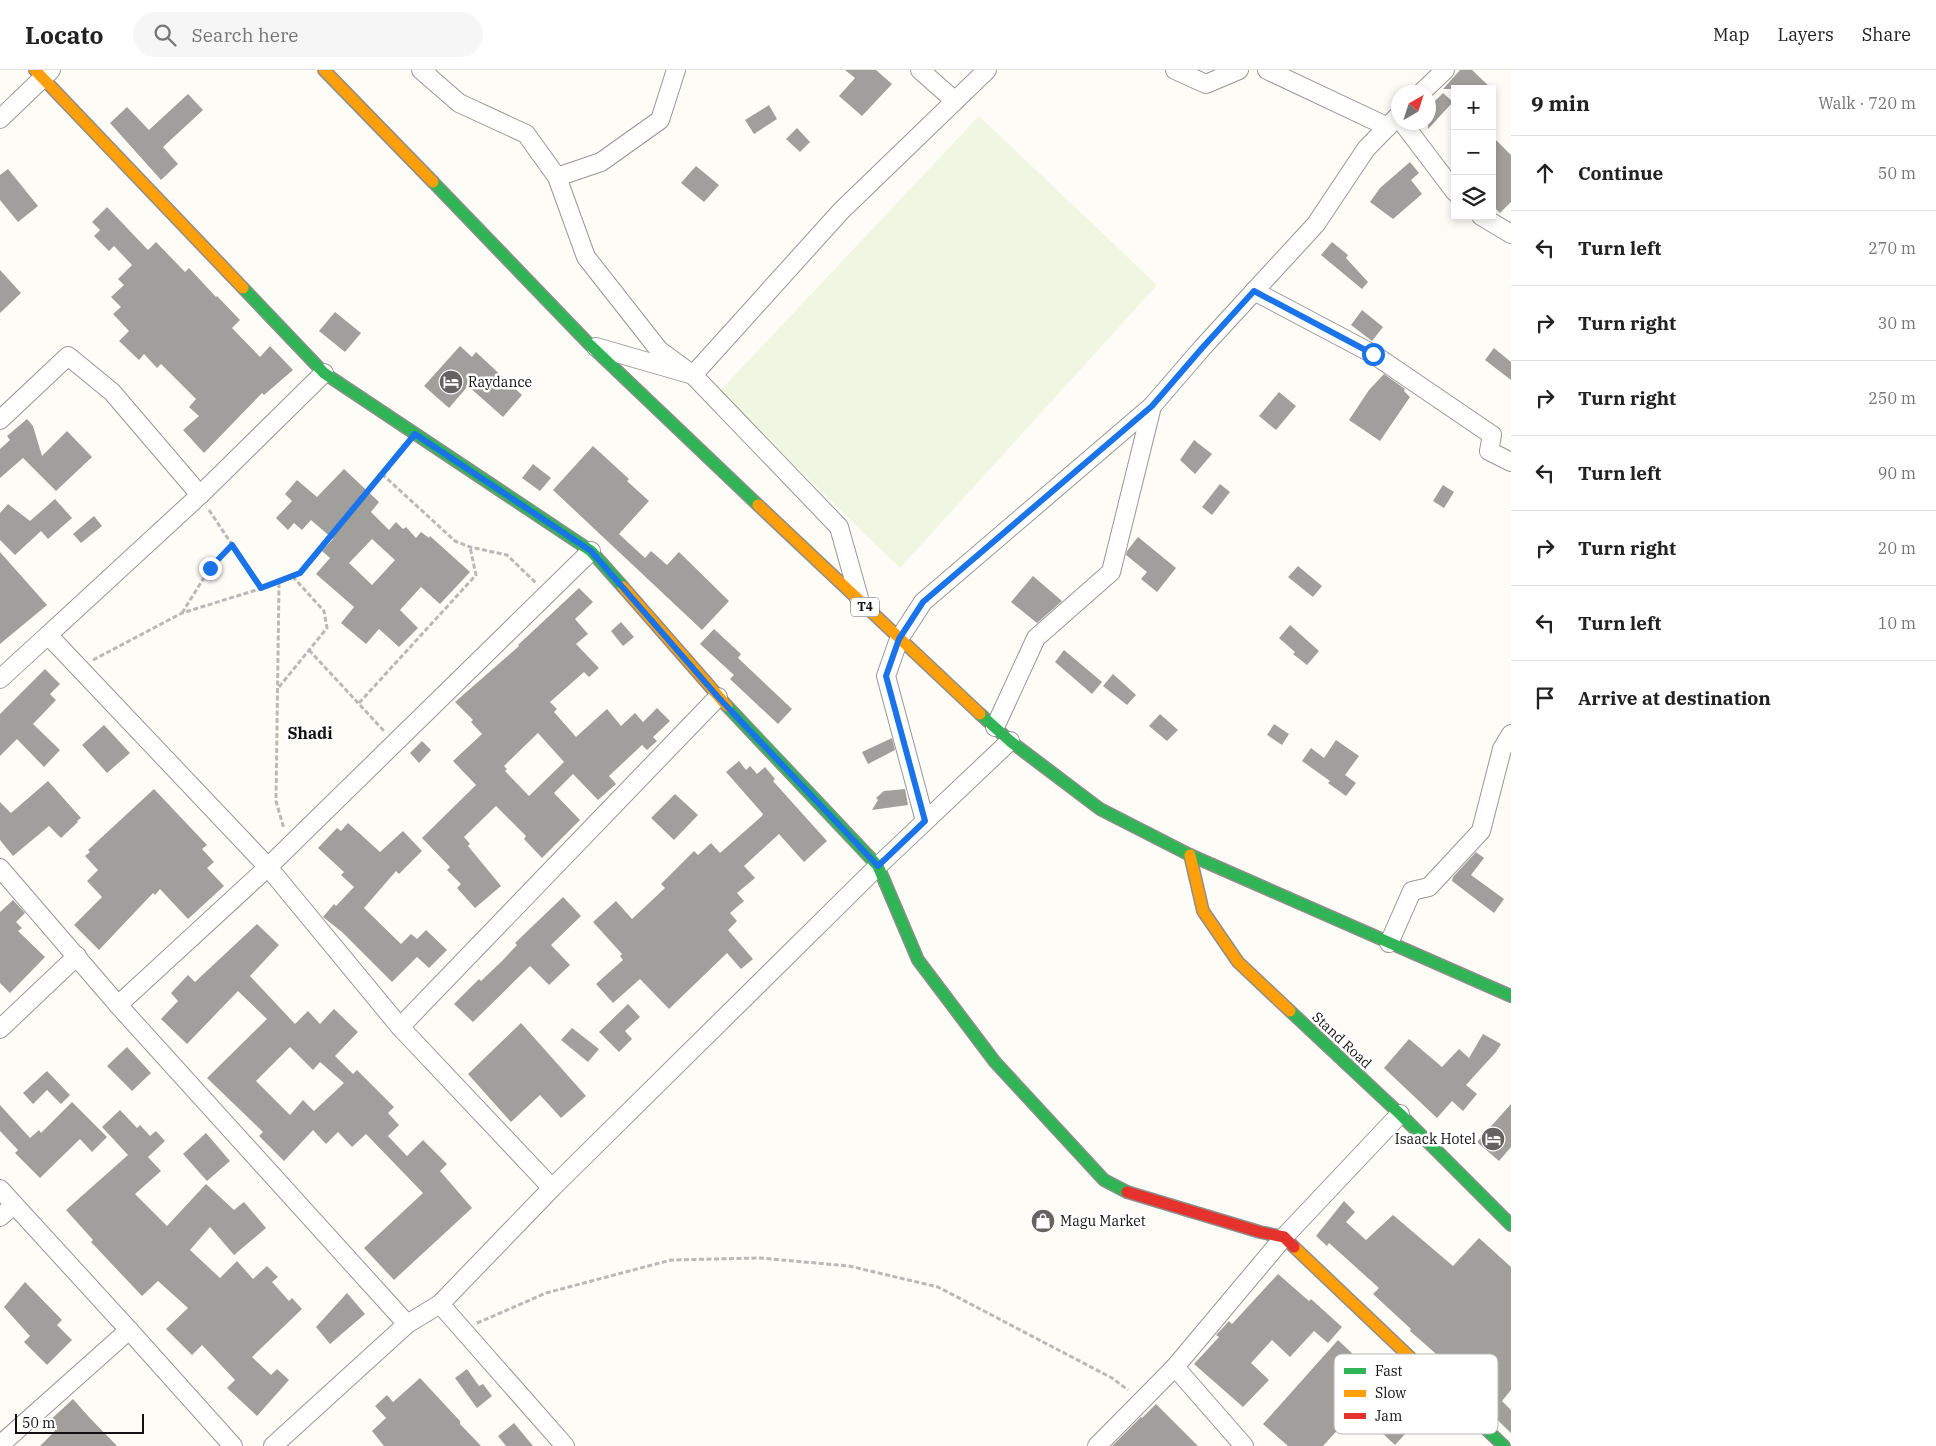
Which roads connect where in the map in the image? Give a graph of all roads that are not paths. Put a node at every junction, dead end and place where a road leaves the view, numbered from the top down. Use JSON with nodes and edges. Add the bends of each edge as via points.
{"nodes":[{"id":1,"x":421,"y":70,"type":"edge"},
{"id":2,"x":676,"y":70,"type":"edge"},
{"id":3,"x":920,"y":70,"type":"edge"},
{"id":4,"x":987,"y":70,"type":"edge"},
{"id":5,"x":1175,"y":70,"type":"edge"},
{"id":6,"x":1239,"y":70,"type":"edge"},
{"id":7,"x":1267,"y":70,"type":"edge"},
{"id":8,"x":1445,"y":70,"type":"edge"},
{"id":9,"x":43,"y":73,"type":"edge"},
{"id":10,"x":332,"y":74,"type":"edge"},
{"id":11,"x":1429,"y":85,"type":"edge"},
{"id":12,"x":955,"y":100,"type":"junction"},
{"id":13,"x":1391,"y":118,"type":"edge"},
{"id":14,"x":0,"y":119,"type":"edge"},
{"id":15,"x":1391,"y":125,"type":"edge"},
{"id":16,"x":1405,"y":130,"type":"edge"},
{"id":17,"x":557,"y":177,"type":"junction"},
{"id":18,"x":1451,"y":187,"type":"edge"},
{"id":19,"x":1488,"y":220,"type":"edge"},
{"id":20,"x":1511,"y":234,"type":"edge"},
{"id":21,"x":1254,"y":291,"type":"junction"},
{"id":22,"x":590,"y":345,"type":"junction"},
{"id":23,"x":324,"y":373,"type":"junction"},
{"id":24,"x":693,"y":375,"type":"junction"},
{"id":25,"x":1152,"y":406,"type":"junction"},
{"id":26,"x":0,"y":420,"type":"edge"},
{"id":27,"x":1511,"y":462,"type":"edge"},
{"id":28,"x":200,"y":495,"type":"junction"},
{"id":29,"x":591,"y":551,"type":"junction"},
{"id":30,"x":860,"y":602,"type":"junction"},
{"id":31,"x":48,"y":635,"type":"junction"},
{"id":32,"x":899,"y":639,"type":"junction"},
{"id":33,"x":0,"y":679,"type":"edge"},
{"id":34,"x":718,"y":697,"type":"junction"},
{"id":35,"x":995,"y":727,"type":"junction"},
{"id":36,"x":1511,"y":734,"type":"edge"},
{"id":37,"x":1010,"y":741,"type":"junction"},
{"id":38,"x":925,"y":821,"type":"junction"},
{"id":39,"x":1190,"y":854,"type":"junction"},
{"id":40,"x":878,"y":866,"type":"junction"},
{"id":41,"x":268,"y":867,"type":"junction"},
{"id":42,"x":0,"y":868,"type":"edge"},
{"id":43,"x":1389,"y":943,"type":"junction"},
{"id":44,"x":77,"y":956,"type":"junction"},
{"id":45,"x":1511,"y":996,"type":"edge"},
{"id":46,"x":118,"y":1006,"type":"junction"},
{"id":47,"x":400,"y":1027,"type":"junction"},
{"id":48,"x":0,"y":1029,"type":"edge"},
{"id":49,"x":1400,"y":1114,"type":"junction"},
{"id":50,"x":552,"y":1188,"type":"junction"},
{"id":51,"x":0,"y":1189,"type":"edge"},
{"id":52,"x":14,"y":1205,"type":"junction"},
{"id":53,"x":0,"y":1217,"type":"edge"},
{"id":54,"x":1511,"y":1225,"type":"edge"},
{"id":55,"x":1284,"y":1237,"type":"junction"},
{"id":56,"x":440,"y":1304,"type":"junction"},
{"id":57,"x":407,"y":1324,"type":"junction"},
{"id":58,"x":129,"y":1330,"type":"junction"},
{"id":59,"x":1407,"y":1354,"type":"edge"},
{"id":60,"x":1175,"y":1367,"type":"junction"},
{"id":61,"x":1491,"y":1434,"type":"edge"},
{"id":62,"x":0,"y":1445,"type":"edge"},
{"id":63,"x":233,"y":1446,"type":"edge"},
{"id":64,"x":273,"y":1446,"type":"edge"},
{"id":65,"x":565,"y":1446,"type":"edge"},
{"id":66,"x":1097,"y":1446,"type":"edge"},
{"id":67,"x":1244,"y":1446,"type":"edge"},
{"id":68,"x":1504,"y":1446,"type":"edge"}],
"edges":[{"from":1,"to":17,"type":"street","via":[[459,103],[526,134]]},
{"from":2,"to":17,"type":"street","via":[[660,120],[601,162]]},
{"from":3,"to":12,"type":"street"},
{"from":4,"to":12,"type":"street"},
{"from":5,"to":6,"type":"street","via":[[1206,84]]},
{"from":7,"to":13,"type":"street"},
{"from":8,"to":11,"type":"street"},
{"from":9,"to":14,"type":"street"},
{"from":9,"to":23,"type":"main road"},
{"from":10,"to":22,"type":"main road","number":"T4"},
{"from":12,"to":24,"type":"street","via":[[841,211]]},
{"from":15,"to":21,"type":"street","via":[[1366,148],[1316,224]]},
{"from":16,"to":18,"type":"street"},
{"from":17,"to":24,"type":"street","via":[[586,257],[659,350]]},
{"from":19,"to":20,"type":"street"},
{"from":21,"to":25,"type":"street"},
{"from":21,"to":27,"type":"street","via":[[1373,354],[1492,435],[1489,451]]},
{"from":22,"to":24,"type":"street"},
{"from":22,"to":30,"type":"main road","number":"T4"},
{"from":23,"to":28,"type":"street"},
{"from":23,"to":29,"type":"main road"},
{"from":24,"to":30,"type":"street","via":[[839,527]]},
{"from":25,"to":32,"type":"street","via":[[923,602]]},
{"from":25,"to":35,"type":"street","via":[[1111,572],[1036,638]]},
{"from":26,"to":28,"type":"street","via":[[68,356],[112,392]]},
{"from":28,"to":31,"type":"street"},
{"from":29,"to":34,"type":"main road"},
{"from":29,"to":41,"type":"street"},
{"from":30,"to":32,"type":"main road","number":"T4"},
{"from":31,"to":33,"type":"street"},
{"from":31,"to":41,"type":"street"},
{"from":32,"to":35,"type":"main road","number":"T4"},
{"from":32,"to":38,"type":"street","via":[[886,676]]},
{"from":34,"to":40,"type":"main road"},
{"from":34,"to":47,"type":"street"},
{"from":35,"to":37,"type":"main road","number":"T4"},
{"from":36,"to":43,"type":"street","via":[[1502,749],[1481,831],[1429,887],[1412,891]]},
{"from":37,"to":38,"type":"street"},
{"from":37,"to":39,"type":"main road","number":"T4","via":[[1100,809]]},
{"from":38,"to":40,"type":"street"},
{"from":39,"to":43,"type":"main road","number":"T4"},
{"from":39,"to":49,"type":"main road","name":"Stand Road","via":[[1203,911],[1238,962]]},
{"from":40,"to":50,"type":"street"},
{"from":40,"to":55,"type":"main road","via":[[918,960],[995,1062],[1104,1180],[1124,1191]]},
{"from":41,"to":46,"type":"street"},
{"from":41,"to":47,"type":"street"},
{"from":42,"to":44,"type":"street"},
{"from":43,"to":45,"type":"main road","number":"T4"},
{"from":44,"to":46,"type":"street"},
{"from":44,"to":48,"type":"street"},
{"from":46,"to":57,"type":"street"},
{"from":47,"to":50,"type":"street"},
{"from":49,"to":54,"type":"main road","name":"Stand Road"},
{"from":49,"to":55,"type":"street"},
{"from":50,"to":56,"type":"street"},
{"from":51,"to":52,"type":"street"},
{"from":52,"to":53,"type":"street"},
{"from":52,"to":58,"type":"street"},
{"from":55,"to":59,"type":"main road"},
{"from":55,"to":60,"type":"street"},
{"from":56,"to":57,"type":"street"},
{"from":56,"to":65,"type":"street"},
{"from":57,"to":64,"type":"street"},
{"from":58,"to":62,"type":"street"},
{"from":58,"to":63,"type":"street"},
{"from":60,"to":66,"type":"street"},
{"from":60,"to":67,"type":"street"},
{"from":61,"to":68,"type":"main road"}]}
